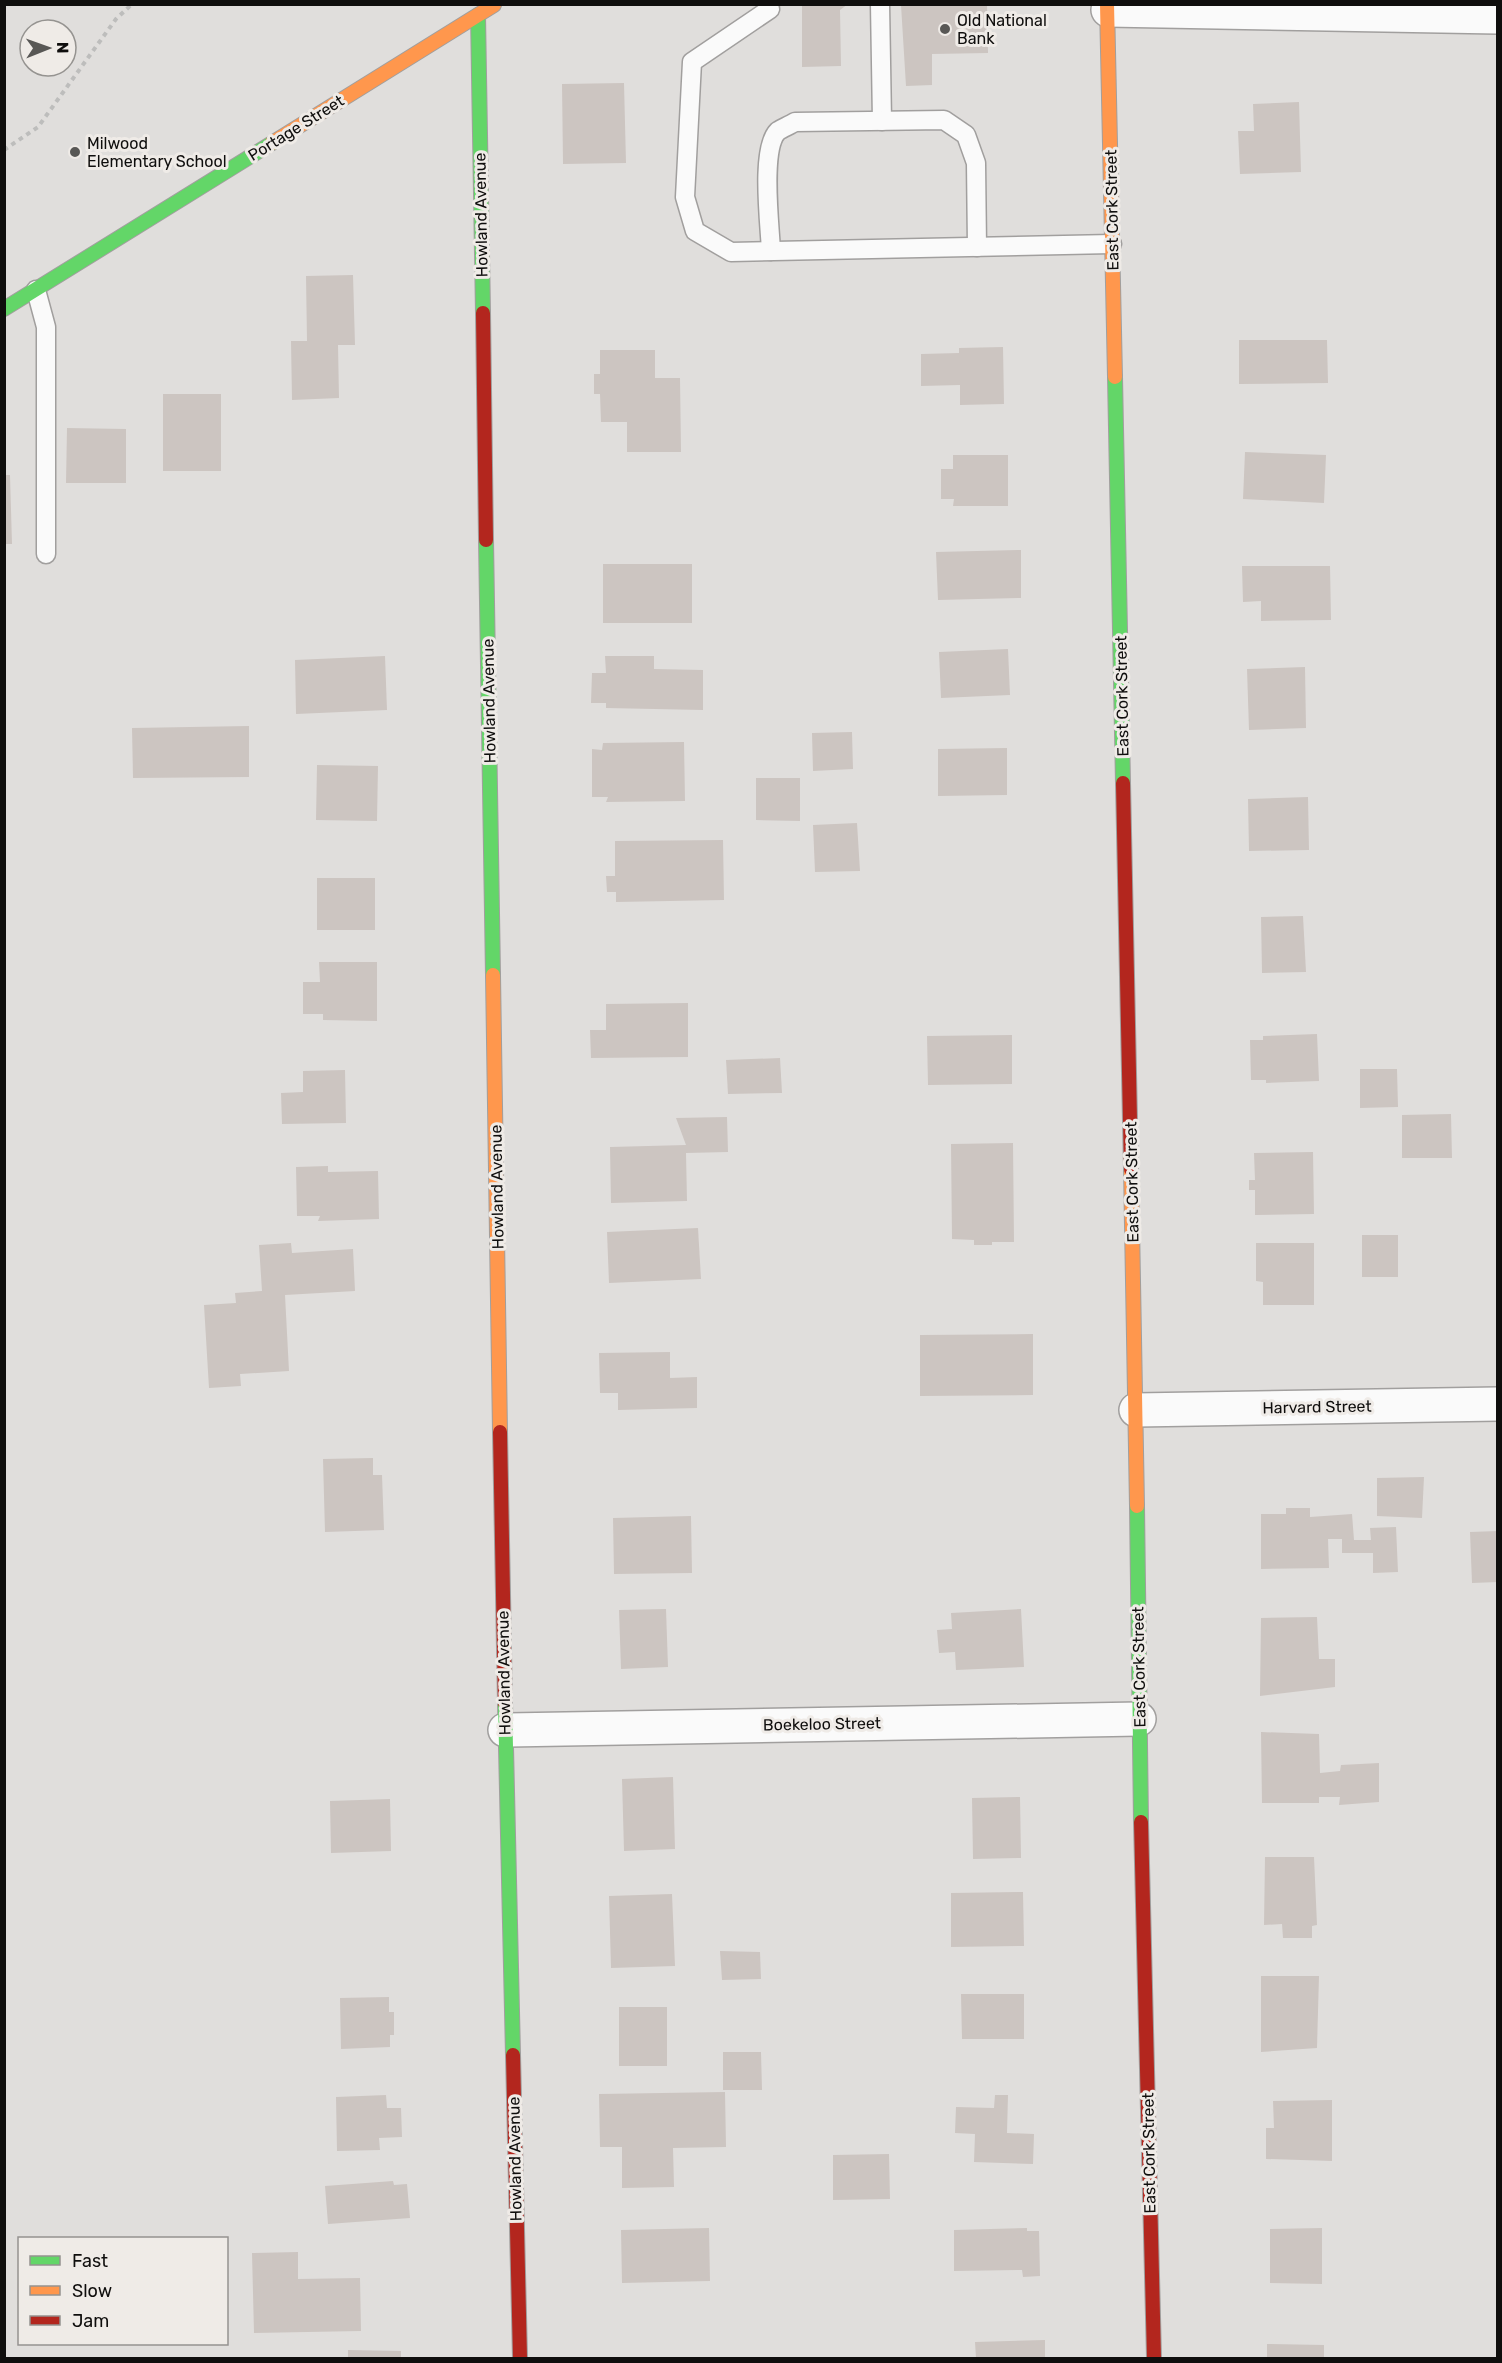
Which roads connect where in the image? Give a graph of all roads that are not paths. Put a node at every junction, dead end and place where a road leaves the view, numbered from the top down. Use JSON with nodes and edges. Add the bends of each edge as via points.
{"nodes":[{"id":1,"x":496,"y":4,"type":"edge"},
{"id":2,"x":880,"y":4,"type":"edge"},
{"id":3,"x":1108,"y":7,"type":"edge"},
{"id":4,"x":770,"y":9,"type":"dead end"},
{"id":5,"x":1397,"y":10,"type":"edge"},
{"id":6,"x":478,"y":15,"type":"junction"},
{"id":7,"x":1497,"y":17,"type":"edge"},
{"id":8,"x":882,"y":122,"type":"junction"},
{"id":9,"x":1112,"y":244,"type":"junction"},
{"id":10,"x":977,"y":247,"type":"junction"},
{"id":11,"x":771,"y":251,"type":"junction"},
{"id":12,"x":36,"y":290,"type":"junction"},
{"id":13,"x":4,"y":309,"type":"edge"},
{"id":14,"x":46,"y":554,"type":"dead end"},
{"id":15,"x":1497,"y":1404,"type":"edge"},
{"id":16,"x":1136,"y":1410,"type":"junction"},
{"id":17,"x":1139,"y":1719,"type":"junction"},
{"id":18,"x":505,"y":1730,"type":"junction"},
{"id":19,"x":520,"y":2358,"type":"edge"},
{"id":20,"x":1154,"y":2358,"type":"edge"}],
"edges":[{"from":1,"to":6,"type":"street","name":"Portage Street"},
{"from":2,"to":8,"type":"lane"},
{"from":3,"to":5,"type":"street"},
{"from":3,"to":9,"type":"street","name":"East Cork Street"},
{"from":4,"to":11,"type":"lane","via":[[692,62],[685,197],[695,231],[731,252]]},
{"from":5,"to":7,"type":"street"},
{"from":6,"to":12,"type":"street","name":"Portage Street"},
{"from":6,"to":18,"type":"street","name":"Howland Avenue"},
{"from":8,"to":10,"type":"lane","via":[[944,120],[966,135],[976,163]]},
{"from":8,"to":11,"type":"lane","via":[[795,123],[778,132],[769,150],[767,182]]},
{"from":9,"to":10,"type":"lane"},
{"from":9,"to":16,"type":"street","name":"East Cork Street"},
{"from":10,"to":11,"type":"lane"},
{"from":12,"to":13,"type":"street","name":"Portage Street"},
{"from":12,"to":14,"type":"lane","via":[[46,327]]},
{"from":15,"to":16,"type":"street","name":"Harvard Street"},
{"from":16,"to":17,"type":"street","name":"East Cork Street"},
{"from":17,"to":18,"type":"street","name":"Boekeloo Street"},
{"from":17,"to":20,"type":"street","name":"East Cork Street"},
{"from":18,"to":19,"type":"street","name":"Howland Avenue"}]}
